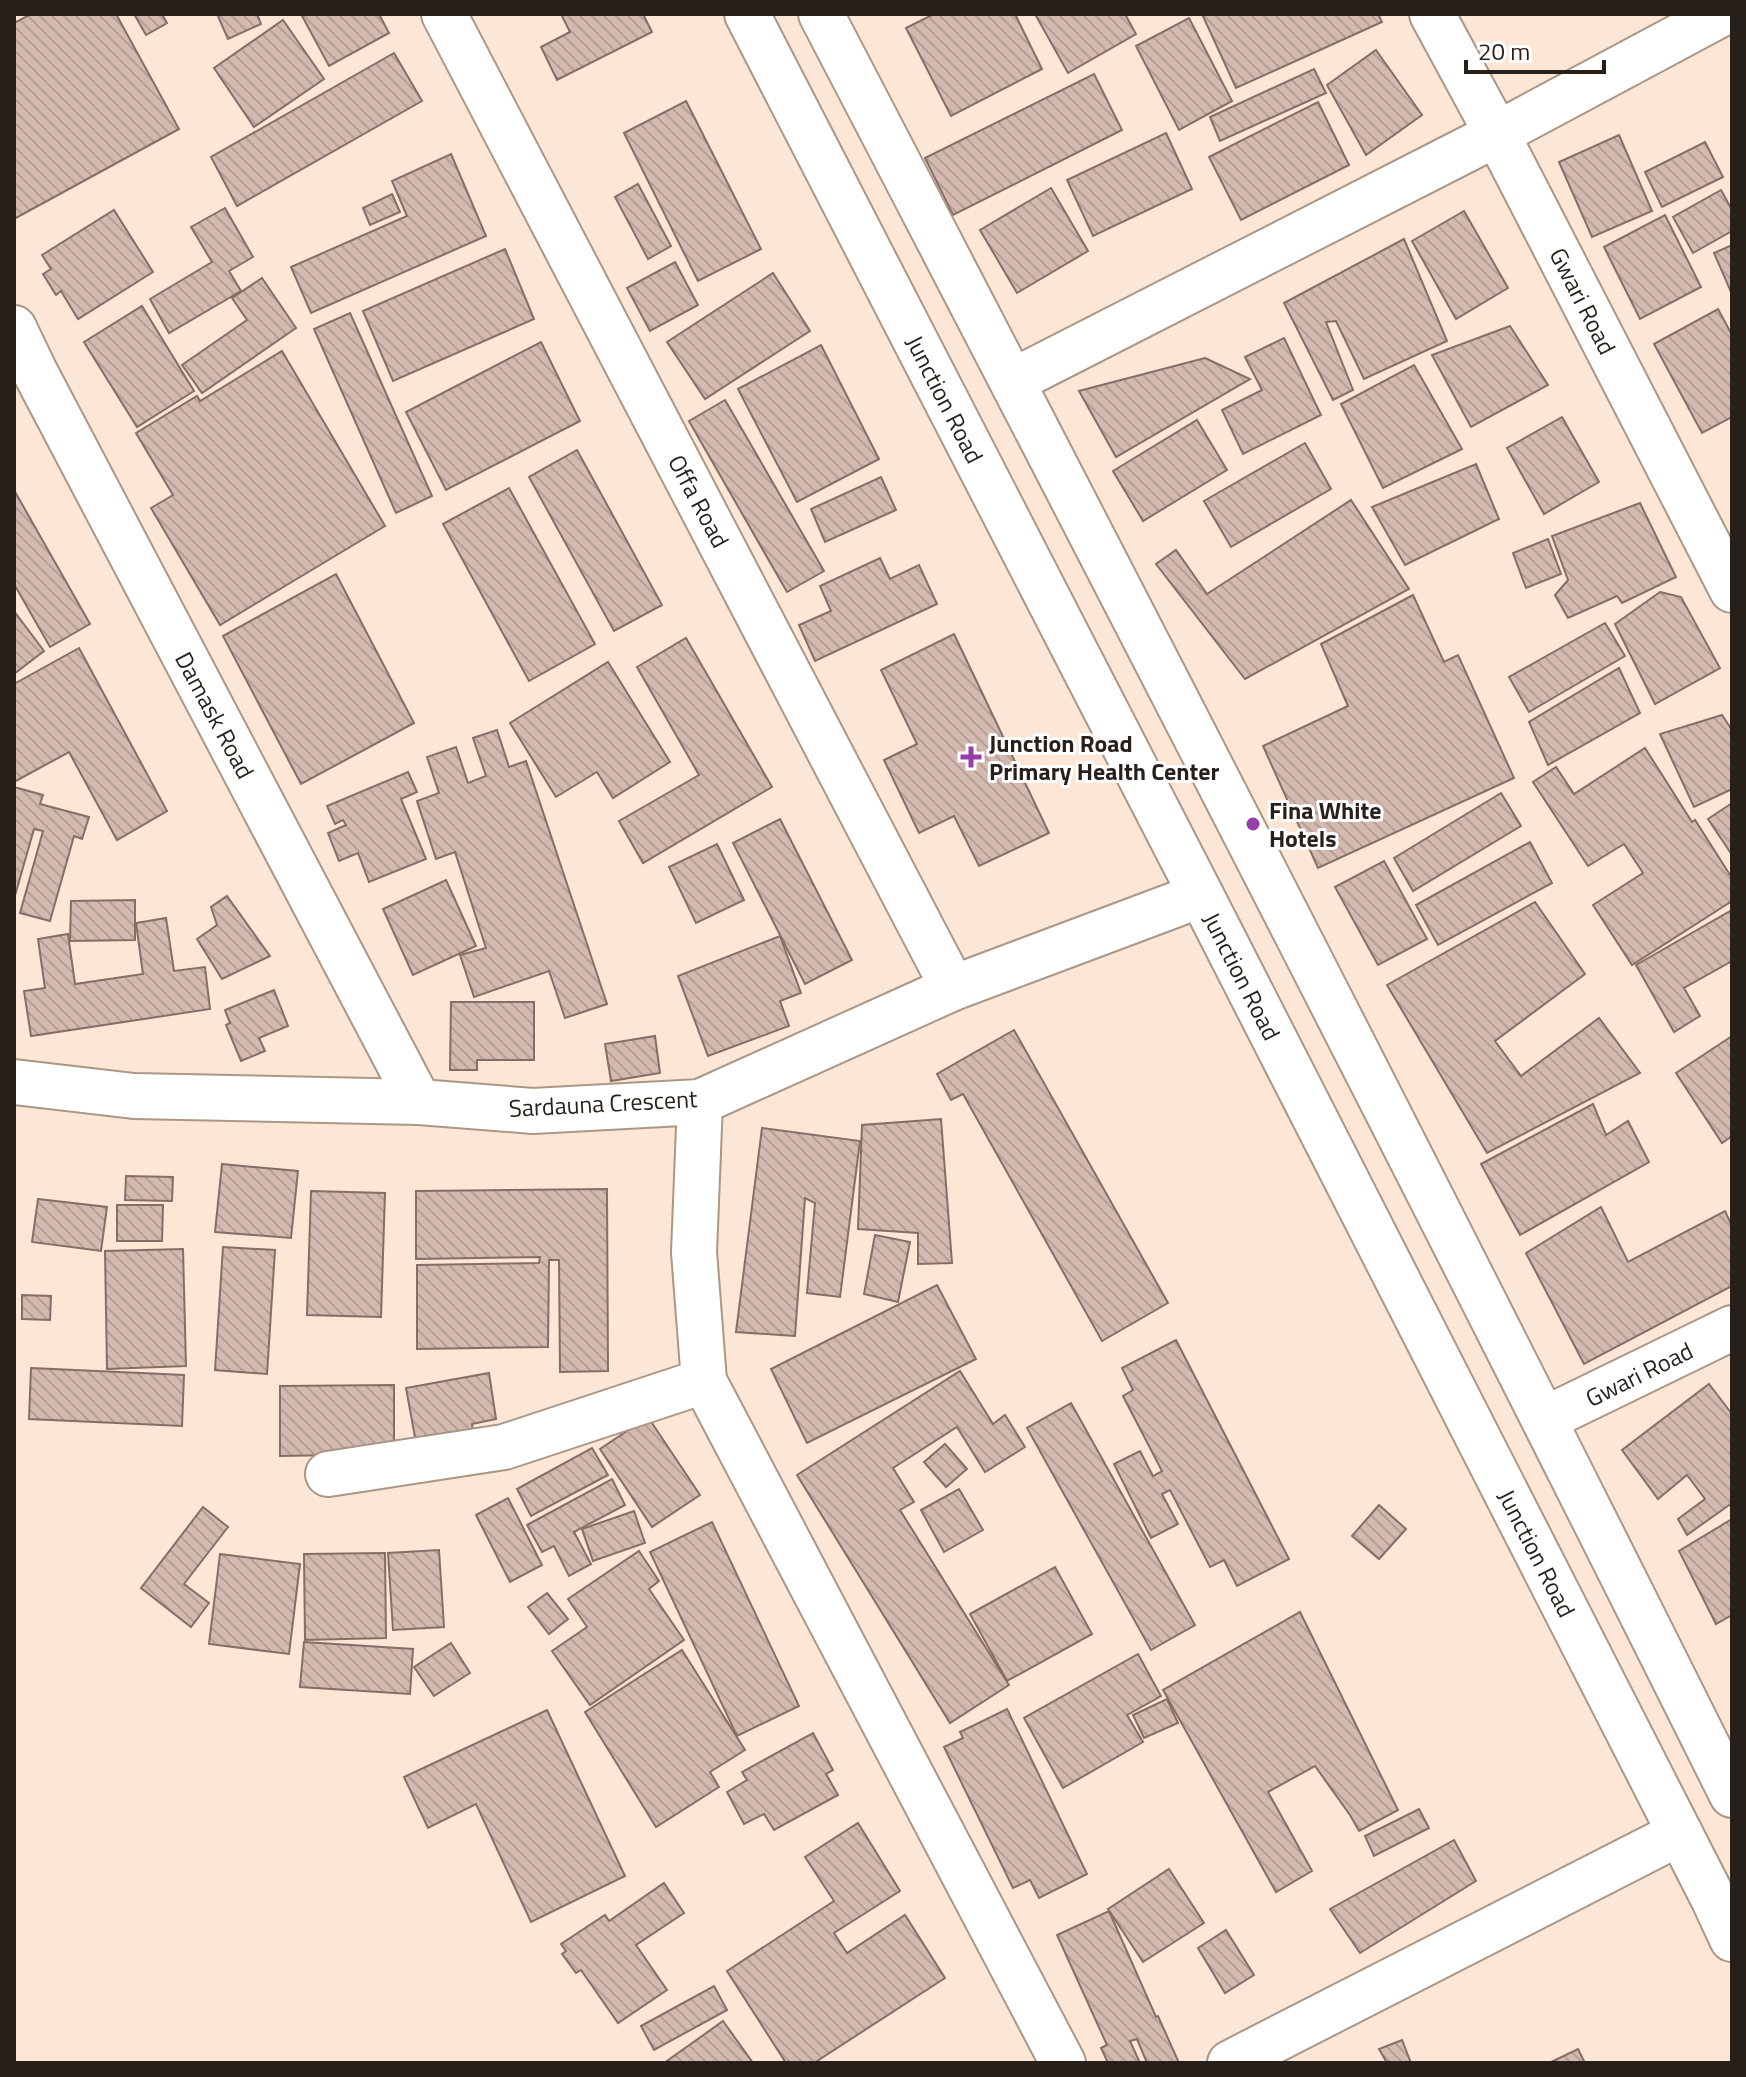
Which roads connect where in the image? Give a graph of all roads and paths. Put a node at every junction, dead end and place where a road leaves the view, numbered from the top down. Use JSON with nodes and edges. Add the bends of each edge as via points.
{"nodes":[{"id":1,"x":444,"y":14,"type":"edge"},
{"id":2,"x":747,"y":14,"type":"edge"},
{"id":3,"x":821,"y":14,"type":"edge"},
{"id":4,"x":1432,"y":14,"type":"edge"},
{"id":5,"x":1721,"y":14,"type":"edge"},
{"id":6,"x":1497,"y":134,"type":"junction"},
{"id":7,"x":14,"y":328,"type":"edge"},
{"id":8,"x":24,"y":378,"type":"edge"},
{"id":9,"x":1013,"y":381,"type":"junction"},
{"id":10,"x":1732,"y":590,"type":"edge"},
{"id":11,"x":1201,"y":895,"type":"junction"},
{"id":12,"x":953,"y":988,"type":"junction"},
{"id":13,"x":14,"y":1082,"type":"edge"},
{"id":14,"x":419,"y":1102,"type":"junction"},
{"id":15,"x":700,"y":1102,"type":"junction"},
{"id":16,"x":1732,"y":1328,"type":"edge"},
{"id":17,"x":704,"y":1381,"type":"junction"},
{"id":18,"x":1545,"y":1419,"type":"junction"},
{"id":19,"x":328,"y":1474,"type":"dead end"},
{"id":20,"x":1732,"y":1795,"type":"edge"},
{"id":21,"x":1680,"y":1833,"type":"junction"},
{"id":22,"x":1732,"y":1939,"type":"edge"},
{"id":23,"x":1063,"y":2063,"type":"edge"},
{"id":24,"x":1230,"y":2063,"type":"edge"}],
"edges":[{"from":1,"to":12,"type":"street","name":"Offa Road"},
{"from":2,"to":11,"type":"street","name":"Junction Road"},
{"from":3,"to":9,"type":"street"},
{"from":4,"to":6,"type":"street","name":"Gwari Road"},
{"from":5,"to":6,"type":"street"},
{"from":6,"to":9,"type":"street"},
{"from":6,"to":10,"type":"street","name":"Gwari Road"},
{"from":7,"to":8,"type":"street","name":"Damask Road"},
{"from":8,"to":14,"type":"street","name":"Damask Road"},
{"from":9,"to":18,"type":"street"},
{"from":11,"to":12,"type":"street","name":"Sardauna Crescent"},
{"from":11,"to":21,"type":"street","name":"Junction Road"},
{"from":12,"to":15,"type":"street","name":"Sardauna Crescent"},
{"from":13,"to":14,"type":"street","name":"Sardauna Crescent","via":[[134,1096]]},
{"from":14,"to":15,"type":"street","name":"Sardauna Crescent","via":[[533,1111]]},
{"from":15,"to":17,"type":"street","via":[[694,1252]]},
{"from":16,"to":18,"type":"street","name":"Gwari Road"},
{"from":17,"to":19,"type":"street","via":[[504,1447]]},
{"from":17,"to":23,"type":"street"},
{"from":18,"to":20,"type":"street"},
{"from":21,"to":22,"type":"street","name":"Junction Road"},
{"from":21,"to":24,"type":"street"}]}
